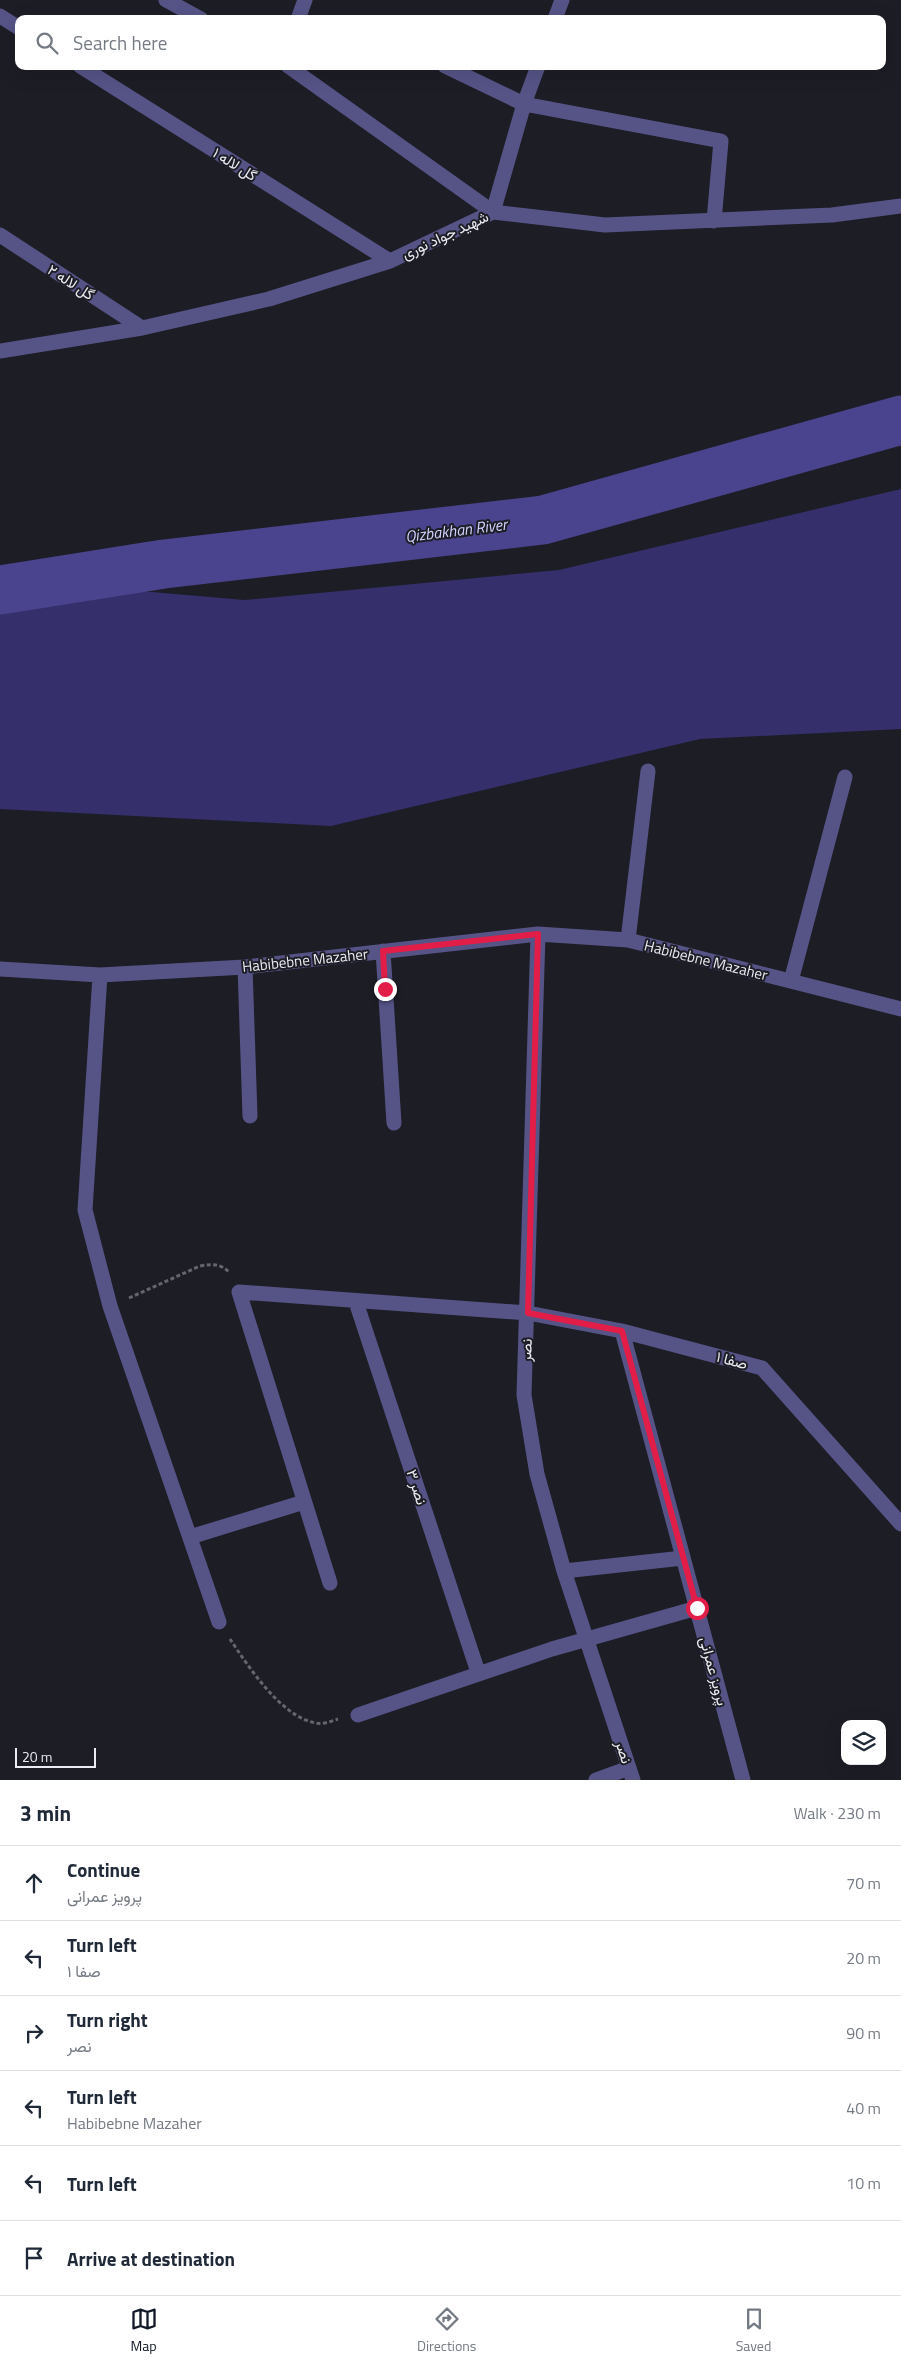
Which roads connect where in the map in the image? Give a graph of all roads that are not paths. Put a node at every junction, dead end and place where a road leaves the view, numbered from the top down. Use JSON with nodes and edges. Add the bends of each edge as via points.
{"nodes":[{"id":1,"x":166,"y":0,"type":"edge"},
{"id":2,"x":305,"y":0,"type":"edge"},
{"id":3,"x":562,"y":0,"type":"edge"},
{"id":4,"x":194,"y":15,"type":"edge"},
{"id":5,"x":299,"y":15,"type":"edge"},
{"id":6,"x":556,"y":15,"type":"edge"},
{"id":7,"x":0,"y":16,"type":"edge"},
{"id":8,"x":15,"y":25,"type":"edge"},
{"id":9,"x":86,"y":70,"type":"edge"},
{"id":10,"x":294,"y":70,"type":"edge"},
{"id":11,"x":452,"y":70,"type":"edge"},
{"id":12,"x":537,"y":70,"type":"edge"},
{"id":13,"x":524,"y":104,"type":"junction"},
{"id":14,"x":901,"y":206,"type":"edge"},
{"id":15,"x":493,"y":212,"type":"junction"},
{"id":16,"x":714,"y":221,"type":"junction"},
{"id":17,"x":0,"y":235,"type":"edge"},
{"id":18,"x":390,"y":261,"type":"junction"},
{"id":19,"x":142,"y":328,"type":"junction"},
{"id":20,"x":0,"y":351,"type":"edge"},
{"id":21,"x":648,"y":771,"type":"dead end"},
{"id":22,"x":845,"y":777,"type":"dead end"},
{"id":23,"x":538,"y":934,"type":"junction"},
{"id":24,"x":628,"y":940,"type":"junction"},
{"id":25,"x":383,"y":951,"type":"junction"},
{"id":26,"x":245,"y":967,"type":"junction"},
{"id":27,"x":0,"y":969,"type":"edge"},
{"id":28,"x":100,"y":975,"type":"junction"},
{"id":29,"x":791,"y":981,"type":"junction"},
{"id":30,"x":901,"y":1009,"type":"edge"},
{"id":31,"x":250,"y":1116,"type":"dead end"},
{"id":32,"x":394,"y":1123,"type":"dead end"},
{"id":33,"x":356,"y":1302,"type":"junction"},
{"id":34,"x":528,"y":1313,"type":"junction"},
{"id":35,"x":622,"y":1331,"type":"junction"},
{"id":36,"x":304,"y":1502,"type":"junction"},
{"id":37,"x":901,"y":1524,"type":"edge"},
{"id":38,"x":190,"y":1537,"type":"junction"},
{"id":39,"x":683,"y":1558,"type":"junction"},
{"id":40,"x":564,"y":1571,"type":"junction"},
{"id":41,"x":330,"y":1583,"type":"dead end"},
{"id":42,"x":697,"y":1608,"type":"junction"},
{"id":43,"x":219,"y":1622,"type":"road end"},
{"id":44,"x":586,"y":1639,"type":"junction"},
{"id":45,"x":478,"y":1672,"type":"junction"},
{"id":46,"x":358,"y":1715,"type":"road end"},
{"id":47,"x":631,"y":1774,"type":"edge"},
{"id":48,"x":596,"y":1780,"type":"edge"},
{"id":49,"x":743,"y":1780,"type":"edge"}],
"edges":[{"from":1,"to":4,"type":"street"},
{"from":2,"to":5,"type":"street"},
{"from":3,"to":6,"type":"street"},
{"from":7,"to":8,"type":"street"},
{"from":9,"to":18,"type":"street","name":"گل لاله ۱"},
{"from":10,"to":15,"type":"street"},
{"from":11,"to":13,"type":"street"},
{"from":12,"to":13,"type":"street"},
{"from":13,"to":15,"type":"street"},
{"from":13,"to":16,"type":"street","via":[[721,141]]},
{"from":14,"to":16,"type":"street","name":"شهید جواد نوری","via":[[832,215]]},
{"from":15,"to":16,"type":"street","name":"شهید جواد نوری","via":[[605,225]]},
{"from":15,"to":18,"type":"street","name":"شهید جواد نوری"},
{"from":17,"to":19,"type":"street","name":"گل لاله ۲"},
{"from":18,"to":19,"type":"street","name":"شهید جواد نوری","via":[[268,299]]},
{"from":19,"to":20,"type":"street","name":"شهید جواد نوری"},
{"from":21,"to":24,"type":"street"},
{"from":22,"to":29,"type":"street"},
{"from":23,"to":24,"type":"street","name":"Habibebne Mazaher"},
{"from":23,"to":25,"type":"street","name":"Habibebne Mazaher"},
{"from":23,"to":34,"type":"street","name":"نصر"},
{"from":24,"to":29,"type":"street","name":"Habibebne Mazaher"},
{"from":25,"to":26,"type":"street","name":"Habibebne Mazaher"},
{"from":25,"to":32,"type":"street"},
{"from":26,"to":28,"type":"street","name":"Habibebne Mazaher"},
{"from":26,"to":31,"type":"street"},
{"from":27,"to":28,"type":"street","name":"Habibebne Mazaher"},
{"from":28,"to":38,"type":"street","via":[[85,1210],[110,1306]]},
{"from":29,"to":30,"type":"street","name":"Habibebne Mazaher"},
{"from":33,"to":34,"type":"street","name":"صفا ۱"},
{"from":33,"to":36,"type":"street","name":"صفا ۱","via":[[239,1292]]},
{"from":33,"to":45,"type":"street","name":"نصر ۳"},
{"from":34,"to":35,"type":"street","name":"صفا ۱"},
{"from":34,"to":40,"type":"street","name":"نصر","via":[[524,1395],[537,1474]]},
{"from":35,"to":37,"type":"street","name":"صفا ۱","via":[[762,1368]]},
{"from":35,"to":39,"type":"street","name":"پرویز عمرانی"},
{"from":36,"to":38,"type":"street"},
{"from":36,"to":41,"type":"street"},
{"from":38,"to":43,"type":"street"},
{"from":39,"to":40,"type":"street"},
{"from":39,"to":42,"type":"street","name":"پرویز عمرانی"},
{"from":40,"to":44,"type":"street","name":"نصر"},
{"from":42,"to":44,"type":"street"},
{"from":42,"to":49,"type":"street","name":"پرویز عمرانی"},
{"from":44,"to":45,"type":"street"},
{"from":44,"to":47,"type":"street","name":"نصر"},
{"from":45,"to":46,"type":"street"},
{"from":47,"to":48,"type":"street"}]}
